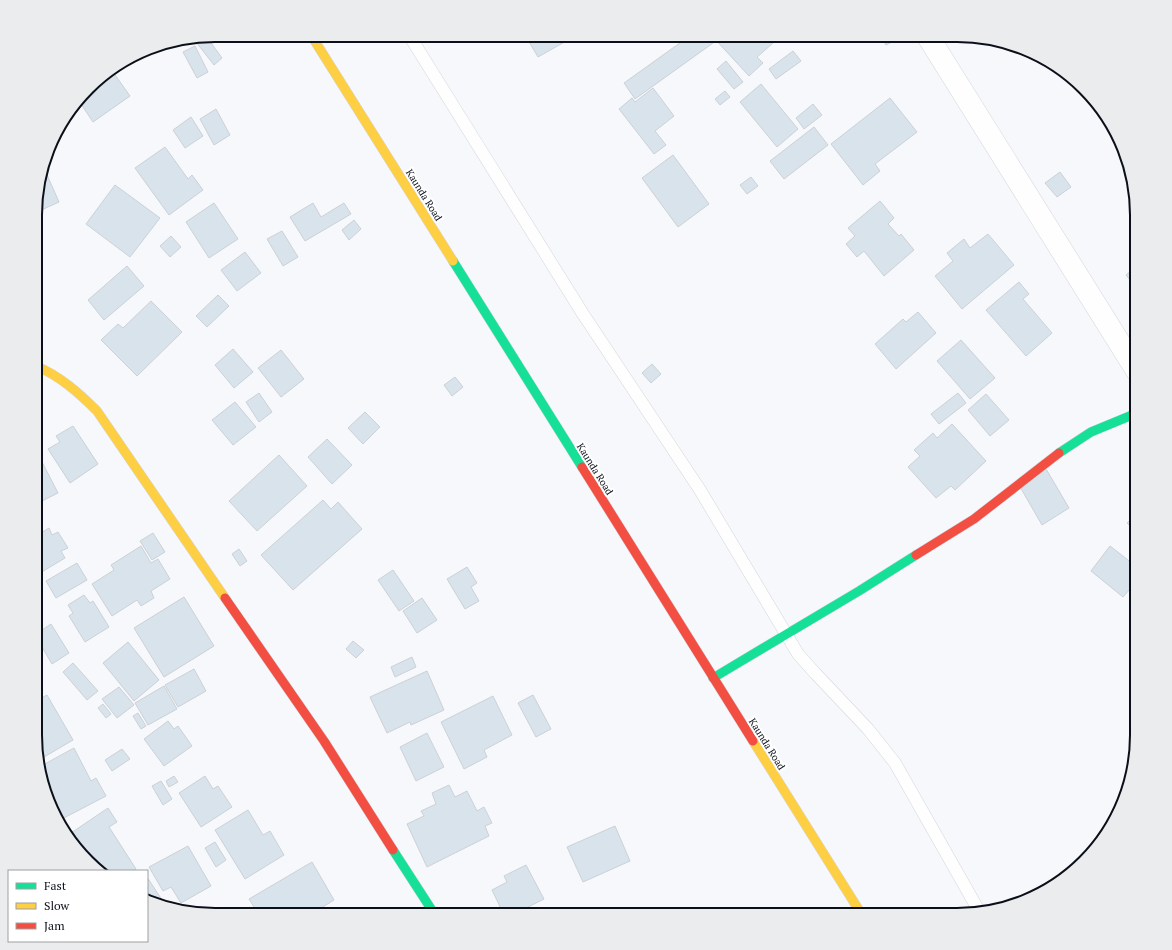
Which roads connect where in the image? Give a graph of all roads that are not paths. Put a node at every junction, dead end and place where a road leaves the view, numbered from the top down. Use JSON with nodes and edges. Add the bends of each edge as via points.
{"nodes":[{"id":1,"x":315,"y":42,"type":"edge"},
{"id":2,"x":413,"y":42,"type":"edge"},
{"id":3,"x":931,"y":42,"type":"edge"},
{"id":4,"x":1130,"y":360,"type":"edge"},
{"id":5,"x":42,"y":368,"type":"edge"},
{"id":6,"x":1130,"y":416,"type":"edge"},
{"id":7,"x":787,"y":634,"type":"junction"},
{"id":8,"x":713,"y":678,"type":"junction"},
{"id":9,"x":977,"y":907,"type":"edge"},
{"id":10,"x":431,"y":908,"type":"edge"},
{"id":11,"x":858,"y":908,"type":"edge"}],
"edges":[{"from":1,"to":8,"type":"street","name":"Kaunda Road"},
{"from":2,"to":7,"type":"lane","via":[[583,314],[700,490]]},
{"from":3,"to":4,"type":"street"},
{"from":5,"to":10,"type":"street","via":[[72,387],[97,412],[324,741]]},
{"from":6,"to":7,"type":"street","via":[[1091,432],[1052,457],[974,519]]},
{"from":7,"to":8,"type":"street"},
{"from":7,"to":9,"type":"lane","via":[[798,654],[868,729],[895,763]]},
{"from":8,"to":11,"type":"street","name":"Kaunda Road"}]}
